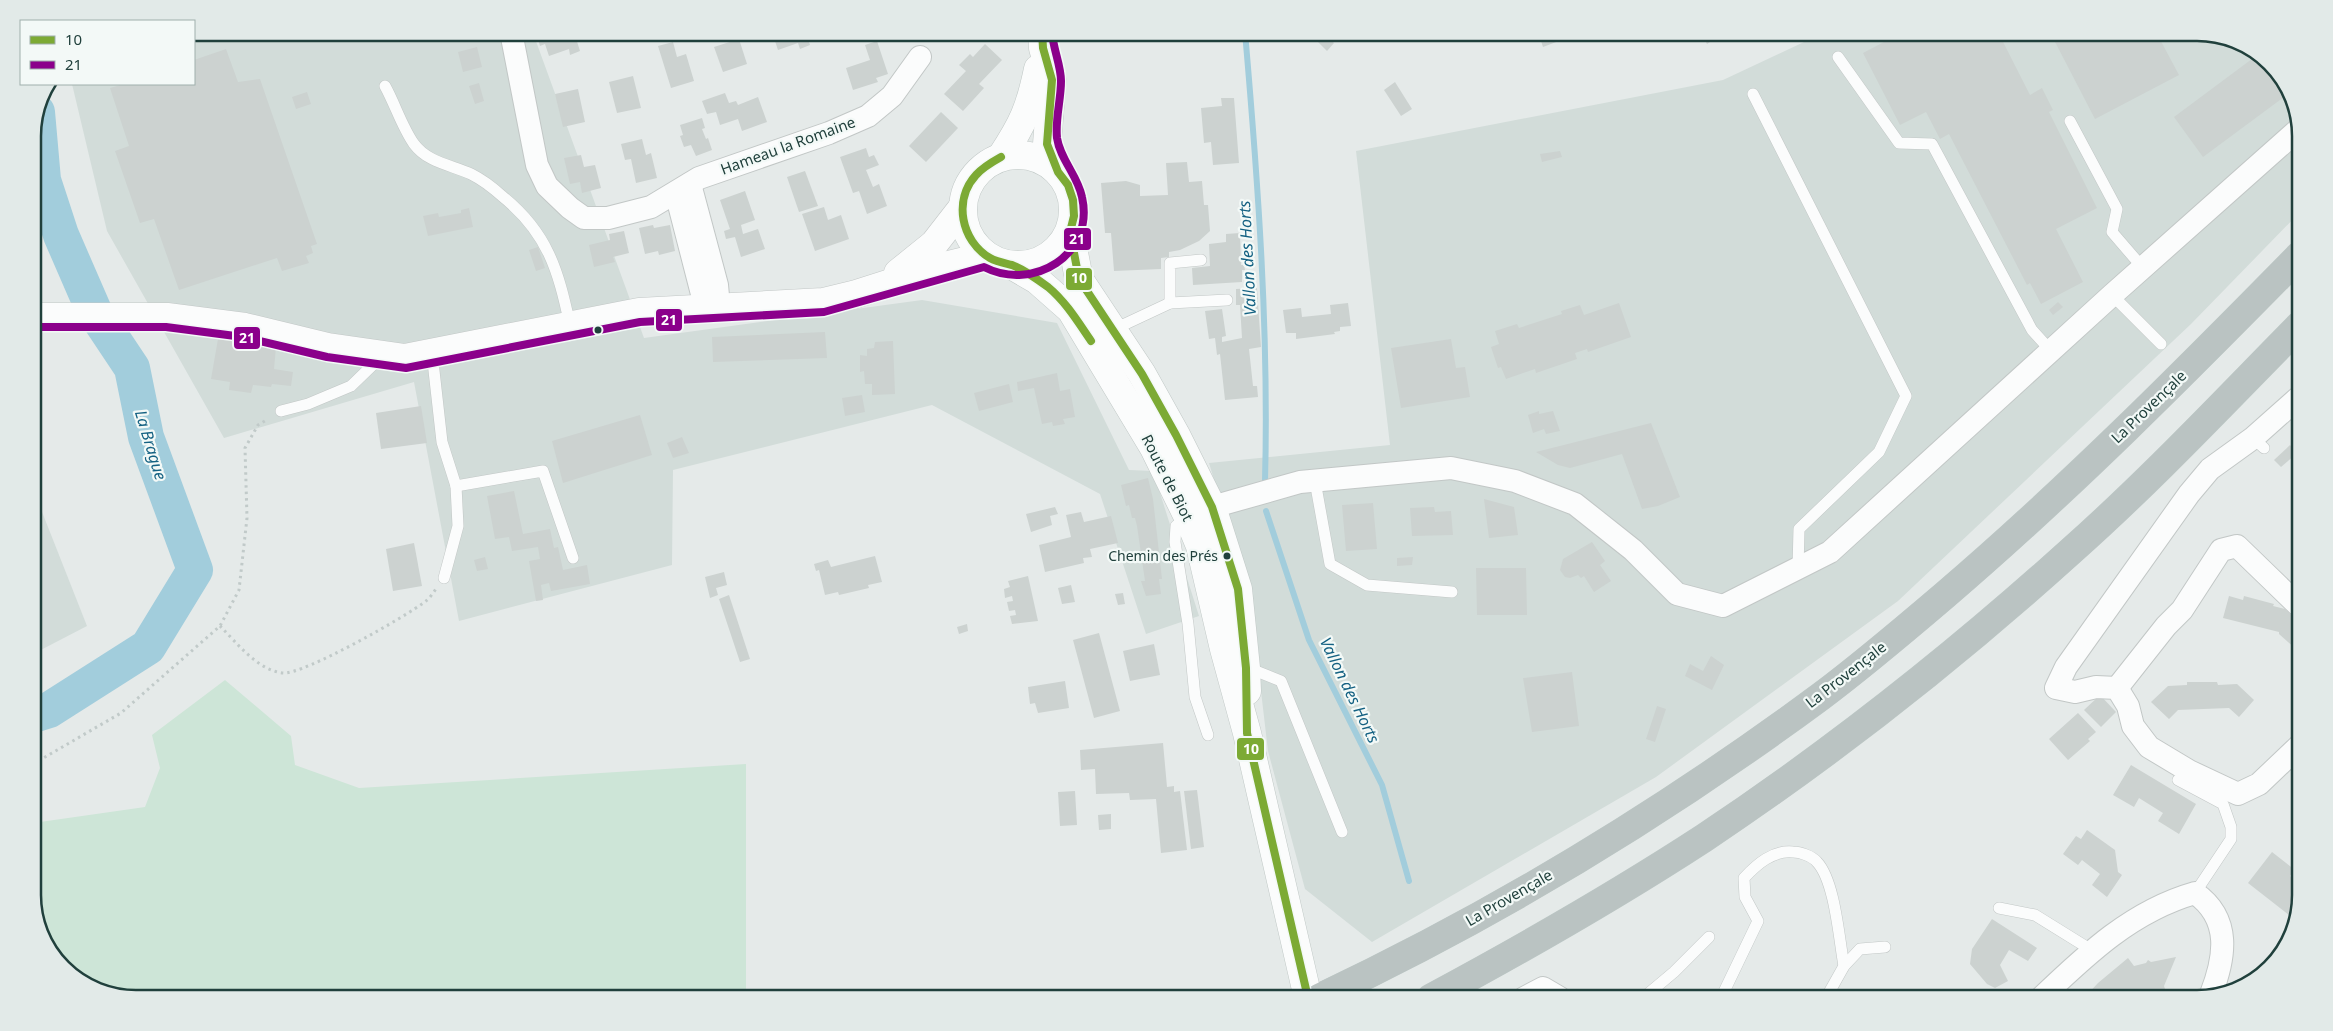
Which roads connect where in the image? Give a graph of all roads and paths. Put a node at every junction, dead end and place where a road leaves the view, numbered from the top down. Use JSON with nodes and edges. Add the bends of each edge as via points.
{"nodes":[{"id":1,"x":513,"y":41,"type":"edge"},
{"id":2,"x":1043,"y":41,"type":"edge"},
{"id":3,"x":1043,"y":41,"type":"edge"},
{"id":4,"x":920,"y":57,"type":"dead end"},
{"id":5,"x":1838,"y":57,"type":"dead end"},
{"id":6,"x":385,"y":86,"type":"dead end"},
{"id":7,"x":1753,"y":94,"type":"dead end"},
{"id":8,"x":2070,"y":121,"type":"dead end"},
{"id":9,"x":2292,"y":135,"type":"edge"},
{"id":10,"x":1001,"y":157,"type":"junction"},
{"id":11,"x":1058,"y":172,"type":"junction"},
{"id":12,"x":683,"y":188,"type":"junction"},
{"id":13,"x":962,"y":208,"type":"junction"},
{"id":14,"x":1070,"y":232,"type":"junction"},
{"id":15,"x":985,"y":256,"type":"junction"},
{"id":16,"x":1201,"y":260,"type":"dead end"},
{"id":17,"x":2292,"y":263,"type":"edge"},
{"id":18,"x":1013,"y":266,"type":"junction"},
{"id":19,"x":2142,"y":268,"type":"junction"},
{"id":20,"x":884,"y":283,"type":"junction"},
{"id":21,"x":2112,"y":295,"type":"junction"},
{"id":22,"x":1228,"y":300,"type":"dead end"},
{"id":23,"x":1170,"y":303,"type":"junction"},
{"id":24,"x":711,"y":308,"type":"junction"},
{"id":25,"x":1071,"y":310,"type":"junction"},
{"id":26,"x":46,"y":317,"type":"edge"},
{"id":27,"x":1108,"y":323,"type":"junction"},
{"id":28,"x":570,"y":325,"type":"junction"},
{"id":29,"x":2292,"y":333,"type":"edge"},
{"id":30,"x":2160,"y":344,"type":"dead end"},
{"id":31,"x":2051,"y":351,"type":"junction"},
{"id":32,"x":432,"y":353,"type":"junction"},
{"id":33,"x":382,"y":356,"type":"junction"},
{"id":34,"x":2292,"y":405,"type":"edge"},
{"id":35,"x":281,"y":410,"type":"joint"},
{"id":36,"x":1315,"y":481,"type":"junction"},
{"id":37,"x":456,"y":486,"type":"junction"},
{"id":38,"x":1200,"y":512,"type":"junction"},
{"id":39,"x":573,"y":558,"type":"dead end"},
{"id":40,"x":1798,"y":569,"type":"junction"},
{"id":41,"x":1207,"y":576,"type":"junction"},
{"id":42,"x":444,"y":578,"type":"joint"},
{"id":43,"x":1452,"y":592,"type":"dead end"},
{"id":44,"x":2292,"y":599,"type":"edge"},
{"id":45,"x":220,"y":626,"type":"junction"},
{"id":46,"x":1246,"y":668,"type":"junction"},
{"id":47,"x":2117,"y":688,"type":"junction"},
{"id":48,"x":1247,"y":733,"type":"junction"},
{"id":49,"x":1208,"y":735,"type":"dead end"},
{"id":50,"x":2292,"y":753,"type":"edge"},
{"id":51,"x":41,"y":759,"type":"edge"},
{"id":52,"x":2178,"y":780,"type":"dead end"},
{"id":53,"x":1342,"y":832,"type":"dead end"},
{"id":54,"x":2195,"y":893,"type":"junction"},
{"id":55,"x":1999,"y":908,"type":"dead end"},
{"id":56,"x":1710,"y":937,"type":"dead end"},
{"id":57,"x":1885,"y":947,"type":"dead end"},
{"id":58,"x":2093,"y":951,"type":"junction"},
{"id":59,"x":1844,"y":966,"type":"junction"},
{"id":60,"x":2213,"y":988,"type":"edge"},
{"id":61,"x":1306,"y":990,"type":"edge"},
{"id":62,"x":1335,"y":990,"type":"edge"},
{"id":63,"x":1445,"y":990,"type":"edge"},
{"id":64,"x":1653,"y":990,"type":"edge"},
{"id":65,"x":1725,"y":990,"type":"edge"},
{"id":66,"x":1830,"y":990,"type":"edge"},
{"id":67,"x":2049,"y":990,"type":"edge"}],
"edges":[{"from":1,"to":12,"type":"street","name":"Hameau la Romaine","via":[[537,165],[547,186],[570,208],[584,218],[608,218],[652,207]]},
{"from":2,"to":10,"type":"main road","via":[[1032,98],[1024,120]]},
{"from":3,"to":11,"type":"main road","via":[[1052,80],[1048,144]]},
{"from":4,"to":12,"type":"street","name":"Hameau la Romaine","via":[[892,96],[868,116],[829,133],[699,178]]},
{"from":5,"to":31,"type":"lane","via":[[1899,143],[1932,144],[2032,330]]},
{"from":6,"to":28,"type":"lane","via":[[415,145],[436,162],[458,167],[482,179],[534,226],[550,253],[561,282]]},
{"from":7,"to":40,"type":"lane","via":[[1906,396],[1879,452],[1799,528]]},
{"from":8,"to":19,"type":"lane","via":[[2117,209],[2112,232]]},
{"from":9,"to":19,"type":"street"},
{"from":10,"to":11,"type":"main road","via":[[1016,154],[1032,156]]},
{"from":10,"to":13,"type":"main road","via":[[986,164],[974,176],[965,191]]},
{"from":11,"to":14,"type":"main road","via":[[1068,185],[1073,200]]},
{"from":12,"to":24,"type":"street","via":[[702,294]]},
{"from":13,"to":15,"type":"main road","via":[[964,226],[972,243]]},
{"from":13,"to":20,"type":"main road","via":[[934,244]]},
{"from":14,"to":18,"type":"main road","via":[[1047,258],[1030,265]]},
{"from":14,"to":27,"type":"main road","name":"Route de Biot","via":[[1079,279]]},
{"from":15,"to":18,"type":"main road"},
{"from":15,"to":20,"type":"main road"},
{"from":16,"to":23,"type":"lane","via":[[1170,263]]},
{"from":17,"to":62,"type":"highway","name":"La Provençale","via":[[2046,506],[1903,631],[1820,696],[1626,829],[1507,901]]},
{"from":18,"to":25,"type":"main road","name":"Route de Biot","via":[[1037,280]]},
{"from":19,"to":21,"type":"street"},
{"from":20,"to":24,"type":"main road","via":[[823,302]]},
{"from":21,"to":30,"type":"lane"},
{"from":21,"to":31,"type":"street"},
{"from":22,"to":23,"type":"lane"},
{"from":23,"to":27,"type":"lane","via":[[1123,325]]},
{"from":24,"to":28,"type":"main road","via":[[639,312]]},
{"from":25,"to":27,"type":"lane"},
{"from":25,"to":38,"type":"main road","name":"Route de Biot","via":[[1154,448]]},
{"from":26,"to":33,"type":"main road","via":[[167,317],[245,327]]},
{"from":27,"to":38,"type":"main road","name":"Route de Biot","via":[[1146,382]]},
{"from":28,"to":32,"type":"main road"},
{"from":29,"to":63,"type":"highway","via":[[2072,551],[1877,712],[1704,838],[1600,904]]},
{"from":31,"to":40,"type":"street","via":[[1830,552]]},
{"from":32,"to":33,"type":"main road","via":[[405,358]]},
{"from":32,"to":37,"type":"lane","via":[[442,442]]},
{"from":33,"to":35,"type":"lane","via":[[351,386],[308,404]]},
{"from":34,"to":47,"type":"street","via":[[2259,443],[2210,469],[2189,494],[2066,667],[2056,688],[2075,692],[2096,687]]},
{"from":35,"to":45,"type":"path","via":[[258,425],[245,448],[247,518],[239,590]]},
{"from":36,"to":38,"type":"street","via":[[1300,482]]},
{"from":36,"to":40,"type":"street","via":[[1451,468],[1515,481],[1575,504],[1633,550],[1677,594],[1723,606]]},
{"from":36,"to":43,"type":"lane","via":[[1330,564],[1367,585]]},
{"from":37,"to":39,"type":"lane","via":[[543,471]]},
{"from":37,"to":42,"type":"lane","via":[[458,526]]},
{"from":38,"to":41,"type":"main road","name":"Route de Biot","via":[[1200,546]]},
{"from":38,"to":46,"type":"main road","name":"Route de Biot","via":[[1238,589]]},
{"from":38,"to":49,"type":"lane","via":[[1176,526],[1175,542],[1195,697]]},
{"from":41,"to":46,"type":"lane","via":[[1219,595]]},
{"from":41,"to":48,"type":"main road","name":"Route de Biot"},
{"from":42,"to":45,"type":"path","via":[[428,599],[408,614],[314,664],[284,673],[262,666]]},
{"from":44,"to":47,"type":"street","via":[[2237,546],[2221,550],[2182,610]]},
{"from":45,"to":51,"type":"path","via":[[121,713]]},
{"from":46,"to":48,"type":"main road","name":"Route de Biot"},
{"from":46,"to":53,"type":"lane","via":[[1281,681]]},
{"from":47,"to":50,"type":"street","via":[[2128,706],[2133,726],[2149,747],[2189,772],[2238,794],[2259,784]]},
{"from":48,"to":61,"type":"main road","name":"Route de Biot"},
{"from":52,"to":54,"type":"lane","via":[[2223,804],[2231,826],[2231,839]]},
{"from":54,"to":58,"type":"street","via":[[2168,901],[2123,926]]},
{"from":54,"to":60,"type":"street","via":[[2208,903],[2222,932],[2220,969]]},
{"from":55,"to":58,"type":"lane","via":[[2034,916]]},
{"from":56,"to":64,"type":"lane"},
{"from":57,"to":59,"type":"lane","via":[[1860,949]]},
{"from":58,"to":67,"type":"street"},
{"from":59,"to":65,"type":"lane","via":[[1828,880],[1816,860],[1798,852],[1782,851],[1756,865],[1744,878],[1746,897],[1758,921]]},
{"from":59,"to":66,"type":"lane"}]}
